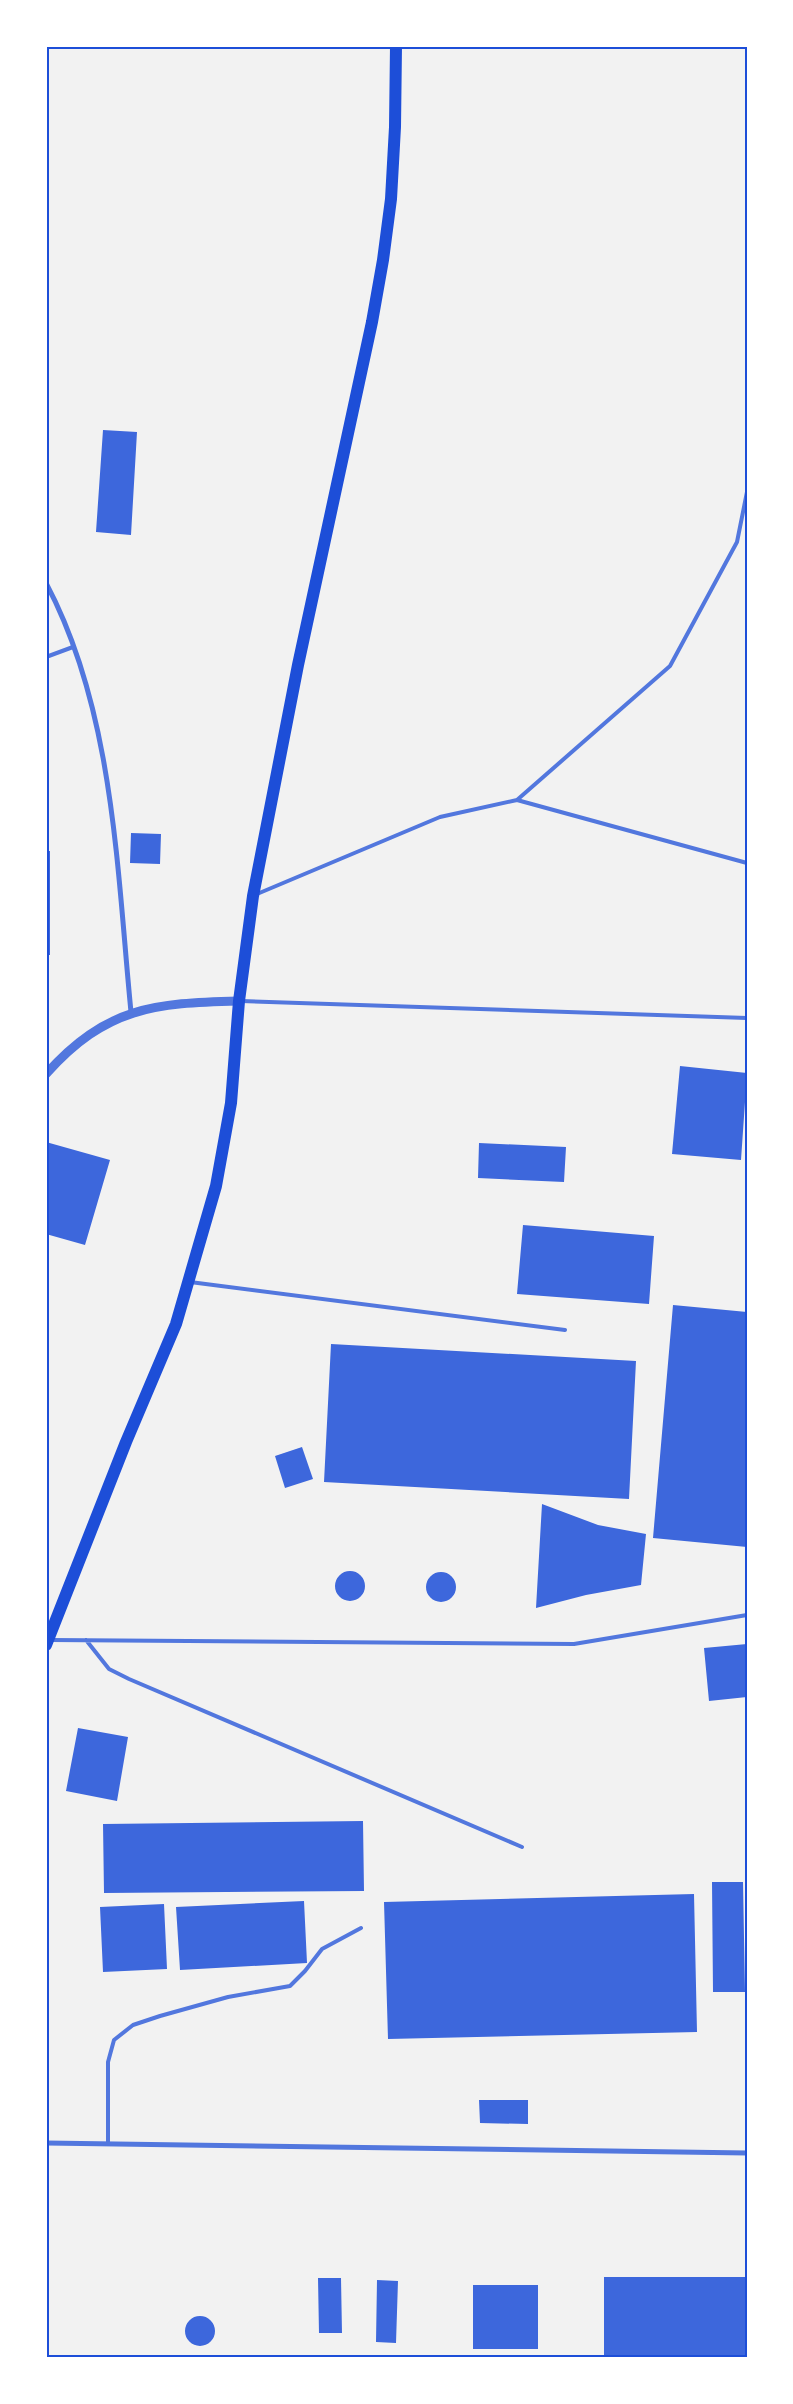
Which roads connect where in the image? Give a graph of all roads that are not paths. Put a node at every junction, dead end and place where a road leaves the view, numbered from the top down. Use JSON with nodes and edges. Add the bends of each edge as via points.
{"nodes":[{"id":1,"x":396,"y":46,"type":"edge"},
{"id":2,"x":747,"y":492,"type":"edge"},
{"id":3,"x":46,"y":583,"type":"edge"},
{"id":4,"x":73,"y":647,"type":"junction"},
{"id":5,"x":46,"y":657,"type":"edge"},
{"id":6,"x":517,"y":800,"type":"junction"},
{"id":7,"x":747,"y":864,"type":"edge"},
{"id":8,"x":253,"y":896,"type":"junction"},
{"id":9,"x":239,"y":1001,"type":"junction"},
{"id":10,"x":131,"y":1012,"type":"junction"},
{"id":11,"x":747,"y":1018,"type":"edge"},
{"id":12,"x":48,"y":1071,"type":"edge"},
{"id":13,"x":189,"y":1282,"type":"junction"},
{"id":14,"x":565,"y":1330,"type":"dead end"},
{"id":15,"x":747,"y":1616,"type":"edge"},
{"id":16,"x":86,"y":1640,"type":"junction"},
{"id":17,"x":48,"y":1642,"type":"edge"},
{"id":18,"x":522,"y":1847,"type":"dead end"},
{"id":19,"x":361,"y":1928,"type":"dead end"},
{"id":20,"x":46,"y":2143,"type":"edge"},
{"id":21,"x":108,"y":2144,"type":"junction"},
{"id":22,"x":747,"y":2153,"type":"edge"}],
"edges":[{"from":1,"to":8,"type":"main road","via":[[391,199],[383,260]]},
{"from":2,"to":6,"type":"lane","via":[[737,542],[670,666]]},
{"from":3,"to":4,"type":"street","via":[[63,615]]},
{"from":4,"to":5,"type":"lane"},
{"from":4,"to":10,"type":"street","via":[[96,718],[111,802]]},
{"from":6,"to":7,"type":"lane"},
{"from":6,"to":8,"type":"lane","via":[[440,817]]},
{"from":8,"to":9,"type":"main road"},
{"from":9,"to":10,"type":"street","via":[[188,1002]]},
{"from":9,"to":11,"type":"lane"},
{"from":9,"to":13,"type":"main road","via":[[231,1103],[216,1186]]},
{"from":10,"to":12,"type":"street","via":[[95,1030]]},
{"from":13,"to":14,"type":"lane"},
{"from":13,"to":17,"type":"main road","via":[[176,1324]]},
{"from":15,"to":16,"type":"lane","via":[[574,1644]]},
{"from":16,"to":17,"type":"lane"},
{"from":16,"to":18,"type":"lane","via":[[109,1668],[129,1679]]},
{"from":19,"to":21,"type":"lane","via":[[322,1949],[290,1986],[228,1997],[160,2016],[133,2025],[114,2040],[108,2062]]},
{"from":20,"to":21,"type":"street"},
{"from":21,"to":22,"type":"street"}]}
